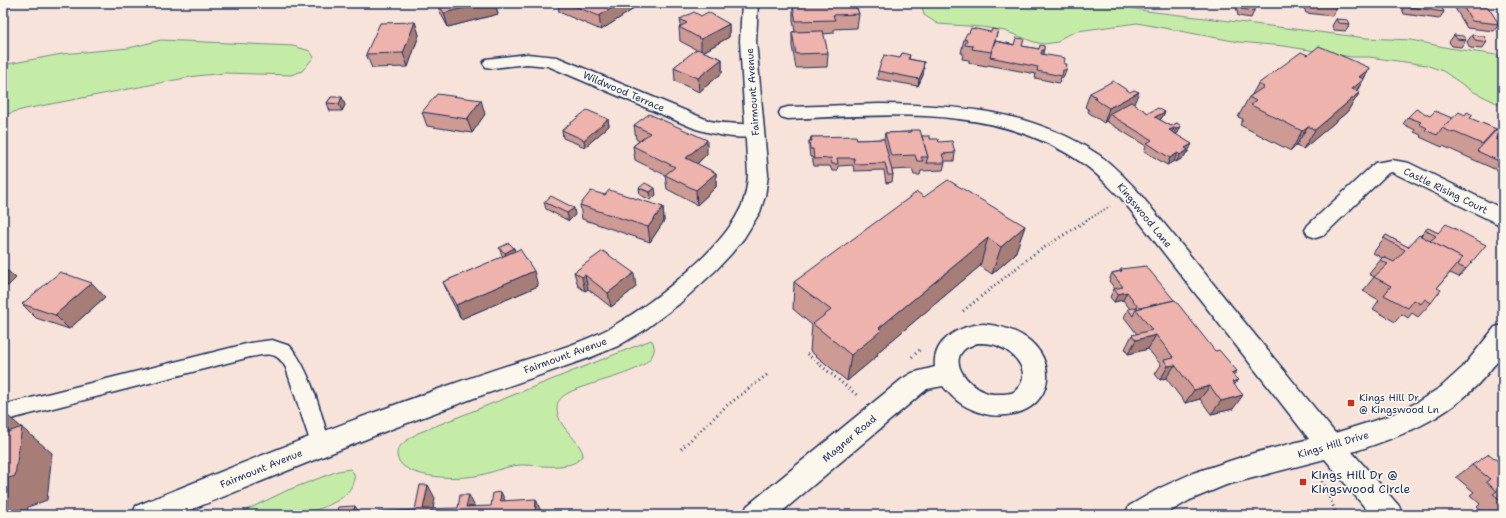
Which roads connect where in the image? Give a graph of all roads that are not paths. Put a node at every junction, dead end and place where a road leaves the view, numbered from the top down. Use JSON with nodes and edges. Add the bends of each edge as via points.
{"nodes":[{"id":1,"x":750,"y":3,"type":"edge"},
{"id":2,"x":492,"y":63,"type":"dead end"},
{"id":3,"x":788,"y":113,"type":"dead end"},
{"id":4,"x":754,"y":131,"type":"junction"},
{"id":5,"x":1503,"y":218,"type":"edge"},
{"id":6,"x":1316,"y":230,"type":"dead end"},
{"id":7,"x":1503,"y":334,"type":"edge"},
{"id":8,"x":949,"y":375,"type":"dead end"},
{"id":9,"x":3,"y":413,"type":"edge"},
{"id":10,"x":320,"y":444,"type":"junction"},
{"id":11,"x":1319,"y":448,"type":"junction"},
{"id":12,"x":146,"y":515,"type":"edge"},
{"id":13,"x":756,"y":515,"type":"edge"},
{"id":14,"x":1139,"y":515,"type":"edge"},
{"id":15,"x":1389,"y":515,"type":"edge"}],
"edges":[{"from":1,"to":4,"type":"street","name":"Fairmount Avenue","via":[[748,41]]},
{"from":2,"to":4,"type":"street","name":"Wildwood Terrace","via":[[527,59],[551,61],[703,125],[722,130]]},
{"from":3,"to":11,"type":"street","name":"Kingswood Lane","via":[[927,109],[964,112],[1018,124],[1049,136],[1083,154],[1111,175],[1128,193]]},
{"from":4,"to":10,"type":"street","name":"Fairmount Avenue","via":[[758,175],[748,215],[713,259],[675,294],[645,316],[618,334],[588,348]]},
{"from":5,"to":6,"type":"street","name":"Castle Rising Court","via":[[1402,168],[1389,166],[1382,168]]},
{"from":7,"to":11,"type":"street","name":"Kings Hill Drive","via":[[1487,357],[1461,386],[1439,402],[1400,423]]},
{"from":8,"to":13,"type":"street","name":"Magner Road","via":[[921,380],[911,386]]},
{"from":9,"to":10,"type":"lane","via":[[265,347],[279,349],[286,353],[290,360]]},
{"from":10,"to":12,"type":"street","name":"Fairmount Avenue"},
{"from":11,"to":14,"type":"street","name":"Kings Hill Drive","via":[[1224,473],[1171,496]]},
{"from":11,"to":15,"type":"street","name":"Kingswood Lane"}]}
